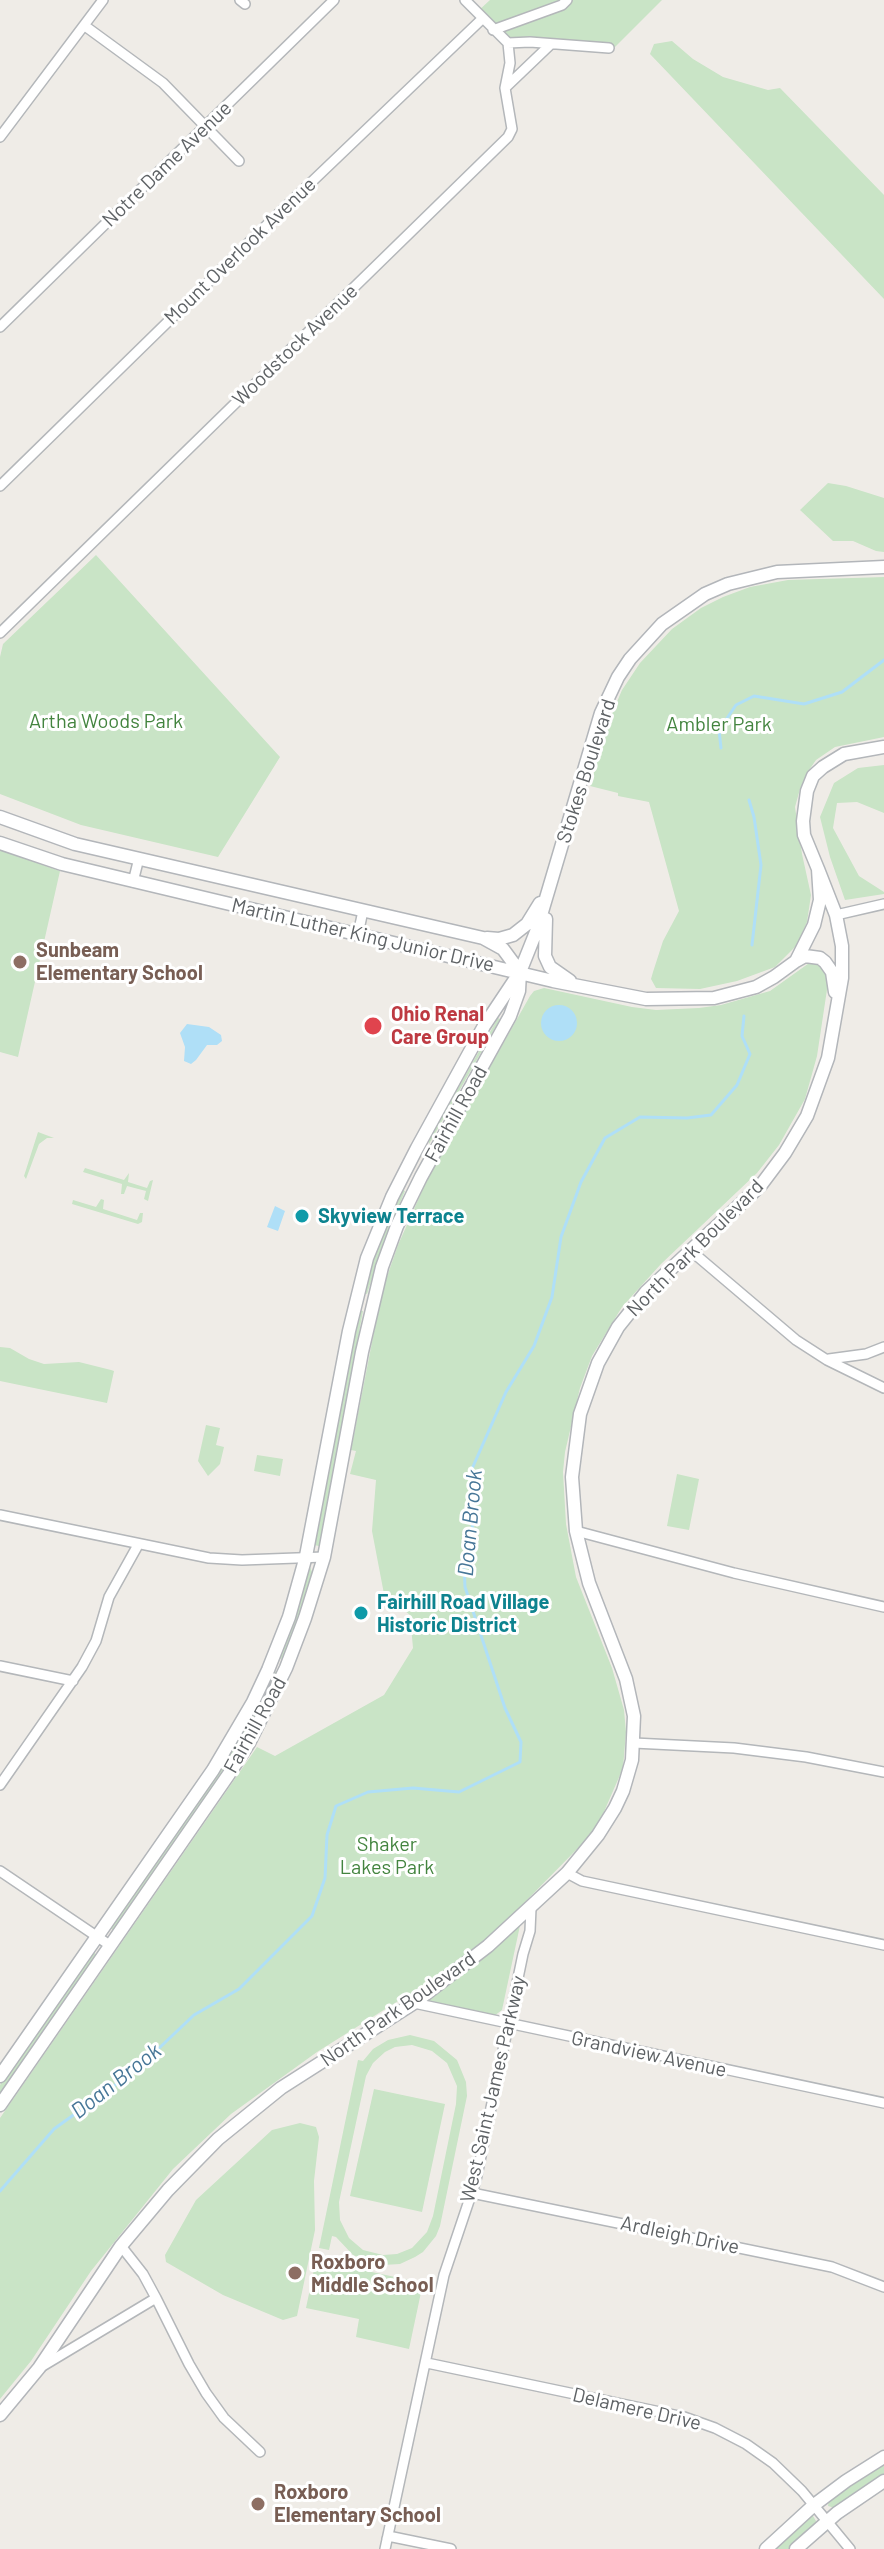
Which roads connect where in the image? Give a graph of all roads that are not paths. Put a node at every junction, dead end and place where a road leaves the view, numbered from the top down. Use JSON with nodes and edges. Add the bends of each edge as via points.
{"nodes":[{"id":1,"x":103,"y":0,"type":"edge"},
{"id":2,"x":334,"y":0,"type":"edge"},
{"id":3,"x":465,"y":0,"type":"edge"},
{"id":4,"x":567,"y":0,"type":"edge"},
{"id":5,"x":482,"y":19,"type":"junction"},
{"id":6,"x":85,"y":26,"type":"junction"},
{"id":7,"x":493,"y":30,"type":"junction"},
{"id":8,"x":508,"y":43,"type":"junction"},
{"id":9,"x":551,"y":44,"type":"junction"},
{"id":10,"x":609,"y":48,"type":"dead end"},
{"id":11,"x":505,"y":88,"type":"junction"},
{"id":12,"x":205,"y":127,"type":"junction"},
{"id":13,"x":0,"y":137,"type":"edge"},
{"id":14,"x":239,"y":161,"type":"dead end"},
{"id":15,"x":0,"y":327,"type":"edge"},
{"id":16,"x":0,"y":486,"type":"edge"},
{"id":17,"x":884,"y":567,"type":"edge"},
{"id":18,"x":0,"y":633,"type":"edge"},
{"id":19,"x":884,"y":747,"type":"edge"},
{"id":20,"x":0,"y":817,"type":"edge"},
{"id":21,"x":0,"y":843,"type":"edge"},
{"id":22,"x":139,"y":858,"type":"junction"},
{"id":23,"x":818,"y":869,"type":"junction"},
{"id":24,"x":133,"y":882,"type":"junction"},
{"id":25,"x":548,"y":890,"type":"junction"},
{"id":26,"x":884,"y":904,"type":"edge"},
{"id":27,"x":363,"y":911,"type":"junction"},
{"id":28,"x":836,"y":915,"type":"junction"},
{"id":29,"x":358,"y":934,"type":"junction"},
{"id":30,"x":483,"y":938,"type":"junction"},
{"id":31,"x":796,"y":961,"type":"junction"},
{"id":32,"x":520,"y":972,"type":"junction"},
{"id":33,"x":580,"y":986,"type":"junction"},
{"id":34,"x":836,"y":1016,"type":"junction"},
{"id":35,"x":419,"y":1145,"type":"junction"},
{"id":36,"x":434,"y":1153,"type":"junction"},
{"id":37,"x":402,"y":1177,"type":"junction"},
{"id":38,"x":417,"y":1185,"type":"junction"},
{"id":39,"x":690,"y":1250,"type":"junction"},
{"id":40,"x":355,"y":1302,"type":"junction"},
{"id":41,"x":371,"y":1306,"type":"junction"},
{"id":42,"x":884,"y":1347,"type":"edge"},
{"id":43,"x":827,"y":1360,"type":"junction"},
{"id":44,"x":884,"y":1388,"type":"edge"},
{"id":45,"x":0,"y":1515,"type":"edge"},
{"id":46,"x":576,"y":1531,"type":"junction"},
{"id":47,"x":138,"y":1545,"type":"junction"},
{"id":48,"x":306,"y":1556,"type":"junction"},
{"id":49,"x":324,"y":1557,"type":"junction"},
{"id":50,"x":884,"y":1607,"type":"edge"},
{"id":51,"x":272,"y":1663,"type":"junction"},
{"id":52,"x":0,"y":1666,"type":"edge"},
{"id":53,"x":286,"y":1668,"type":"junction"},
{"id":54,"x":73,"y":1681,"type":"junction"},
{"id":55,"x":634,"y":1743,"type":"junction"},
{"id":56,"x":884,"y":1772,"type":"edge"},
{"id":57,"x":0,"y":1785,"type":"edge"},
{"id":58,"x":0,"y":1871,"type":"edge"},
{"id":59,"x":567,"y":1873,"type":"junction"},
{"id":60,"x":531,"y":1908,"type":"junction"},
{"id":61,"x":97,"y":1937,"type":"junction"},
{"id":62,"x":884,"y":1945,"type":"edge"},
{"id":63,"x":111,"y":1946,"type":"junction"},
{"id":64,"x":414,"y":2003,"type":"junction"},
{"id":65,"x":508,"y":2024,"type":"junction"},
{"id":66,"x":0,"y":2076,"type":"edge"},
{"id":67,"x":884,"y":2103,"type":"edge"},
{"id":68,"x":0,"y":2105,"type":"edge"},
{"id":69,"x":472,"y":2193,"type":"junction"},
{"id":70,"x":121,"y":2246,"type":"junction"},
{"id":71,"x":884,"y":2287,"type":"edge"},
{"id":72,"x":156,"y":2298,"type":"junction"},
{"id":73,"x":427,"y":2363,"type":"junction"},
{"id":74,"x":39,"y":2368,"type":"junction"},
{"id":75,"x":0,"y":2415,"type":"edge"},
{"id":76,"x":260,"y":2452,"type":"dead end"},
{"id":77,"x":884,"y":2457,"type":"edge"},
{"id":78,"x":884,"y":2481,"type":"edge"},
{"id":79,"x":814,"y":2505,"type":"junction"},
{"id":80,"x":827,"y":2521,"type":"junction"},
{"id":81,"x":388,"y":2536,"type":"junction"},
{"id":82,"x":384,"y":2549,"type":"edge"},
{"id":83,"x":451,"y":2549,"type":"edge"},
{"id":84,"x":766,"y":2549,"type":"edge"},
{"id":85,"x":796,"y":2549,"type":"edge"},
{"id":86,"x":850,"y":2549,"type":"edge"}],
"edges":[{"from":1,"to":6,"type":"street"},
{"from":2,"to":12,"type":"street","name":"Notre Dame Avenue"},
{"from":3,"to":5,"type":"street"},
{"from":4,"to":7,"type":"street"},
{"from":5,"to":7,"type":"street"},
{"from":5,"to":16,"type":"street","name":"Mount Overlook Avenue"},
{"from":6,"to":12,"type":"street","via":[[163,83]]},
{"from":6,"to":13,"type":"street"},
{"from":7,"to":8,"type":"street"},
{"from":8,"to":9,"type":"street"},
{"from":8,"to":11,"type":"street","name":"Woodstock Avenue"},
{"from":9,"to":10,"type":"street"},
{"from":9,"to":11,"type":"street"},
{"from":11,"to":18,"type":"street","name":"Woodstock Avenue","via":[[512,129],[508,137]]},
{"from":12,"to":14,"type":"street"},
{"from":12,"to":15,"type":"street","name":"Notre Dame Avenue"},
{"from":17,"to":25,"type":"main road","name":"Stokes Boulevard","via":[[751,577],[705,594],[646,639],[618,677],[601,713]]},
{"from":19,"to":23,"type":"main road","name":"North Park Boulevard","via":[[844,754],[813,776],[803,821]]},
{"from":20,"to":22,"type":"main road","name":"Martin Luther King Junior Drive","via":[[57,838]]},
{"from":21,"to":24,"type":"main road","name":"Martin Luther King Junior Drive"},
{"from":22,"to":24,"type":"street"},
{"from":22,"to":27,"type":"main road","name":"Martin Luther King Junior Drive"},
{"from":23,"to":28,"type":"main road","name":"North Park Boulevard"},
{"from":23,"to":31,"type":"main road","via":[[820,900]]},
{"from":24,"to":29,"type":"main road","name":"Martin Luther King Junior Drive"},
{"from":25,"to":30,"type":"main road","via":[[527,924],[513,935]]},
{"from":25,"to":32,"type":"main road","name":"Stokes Boulevard"},
{"from":25,"to":33,"type":"main road","via":[[545,956],[550,967]]},
{"from":26,"to":28,"type":"street"},
{"from":27,"to":29,"type":"street"},
{"from":27,"to":30,"type":"main road","name":"Martin Luther King Junior Drive"},
{"from":28,"to":34,"type":"main road","name":"North Park Boulevard","via":[[842,978]]},
{"from":29,"to":32,"type":"main road","name":"Martin Luther King Junior Drive"},
{"from":30,"to":32,"type":"main road","name":"Martin Luther King Junior Drive","via":[[503,949]]},
{"from":31,"to":33,"type":"main road","via":[[756,987],[714,998],[646,999]]},
{"from":31,"to":34,"type":"main road","via":[[820,958],[829,966]]},
{"from":32,"to":33,"type":"main road"},
{"from":32,"to":35,"type":"main road","name":"Fairhill Road"},
{"from":32,"to":36,"type":"main road","name":"Fairhill Road","via":[[510,1016]]},
{"from":34,"to":39,"type":"main road","name":"North Park Boulevard","via":[[823,1076],[785,1153],[761,1185]]},
{"from":35,"to":36,"type":"main road"},
{"from":35,"to":37,"type":"main road","name":"Fairhill Road"},
{"from":36,"to":38,"type":"main road","name":"Fairhill Road"},
{"from":37,"to":38,"type":"main road"},
{"from":37,"to":40,"type":"main road","name":"Fairhill Road","via":[[367,1258]]},
{"from":38,"to":41,"type":"main road","name":"Fairhill Road","via":[[397,1226]]},
{"from":39,"to":43,"type":"street","via":[[762,1314]]},
{"from":39,"to":46,"type":"main road","name":"North Park Boulevard","via":[[618,1327],[591,1381],[573,1455]]},
{"from":40,"to":41,"type":"main road"},
{"from":40,"to":48,"type":"main road","name":"Fairhill Road"},
{"from":41,"to":49,"type":"main road","name":"Fairhill Road"},
{"from":42,"to":43,"type":"street"},
{"from":43,"to":44,"type":"street"},
{"from":45,"to":47,"type":"street"},
{"from":46,"to":50,"type":"street","via":[[774,1584]]},
{"from":46,"to":55,"type":"main road","name":"North Park Boulevard","via":[[589,1583],[626,1679]]},
{"from":47,"to":48,"type":"street","via":[[224,1560]]},
{"from":47,"to":54,"type":"street"},
{"from":48,"to":49,"type":"street"},
{"from":48,"to":51,"type":"main road","name":"Fairhill Road"},
{"from":49,"to":53,"type":"main road","name":"Fairhill Road"},
{"from":51,"to":53,"type":"main road"},
{"from":51,"to":61,"type":"main road","name":"Fairhill Road","via":[[233,1739]]},
{"from":52,"to":54,"type":"street"},
{"from":53,"to":63,"type":"main road","name":"Fairhill Road","via":[[249,1743]]},
{"from":54,"to":57,"type":"street"},
{"from":55,"to":56,"type":"street","via":[[734,1748]]},
{"from":55,"to":59,"type":"main road","name":"North Park Boulevard","via":[[629,1775],[615,1808]]},
{"from":58,"to":61,"type":"street"},
{"from":59,"to":60,"type":"main road","name":"North Park Boulevard"},
{"from":59,"to":62,"type":"street","via":[[582,1881]]},
{"from":60,"to":64,"type":"main road","name":"North Park Boulevard"},
{"from":60,"to":65,"type":"street","name":"West Saint James Parkway"},
{"from":61,"to":63,"type":"street"},
{"from":61,"to":66,"type":"main road","name":"Fairhill Road"},
{"from":63,"to":68,"type":"main road","name":"Fairhill Road"},
{"from":64,"to":65,"type":"street","name":"Grandview Avenue"},
{"from":64,"to":70,"type":"main road","name":"North Park Boulevard","via":[[252,2110],[168,2190]]},
{"from":65,"to":67,"type":"street","name":"Grandview Avenue"},
{"from":65,"to":69,"type":"street","name":"West Saint James Parkway"},
{"from":69,"to":71,"type":"street","name":"Ardleigh Drive","via":[[832,2267]]},
{"from":69,"to":73,"type":"street","name":"West Saint James Parkway","via":[[450,2253]]},
{"from":70,"to":72,"type":"street"},
{"from":70,"to":74,"type":"main road","name":"North Park Boulevard"},
{"from":72,"to":74,"type":"street"},
{"from":72,"to":76,"type":"street","via":[[206,2393]]},
{"from":73,"to":79,"type":"street","name":"Delamere Drive","via":[[707,2425],[760,2453]]},
{"from":73,"to":81,"type":"street","name":"West Saint James Parkway"},
{"from":74,"to":75,"type":"main road","name":"North Park Boulevard"},
{"from":77,"to":79,"type":"main road"},
{"from":78,"to":80,"type":"main road"},
{"from":79,"to":80,"type":"street","name":"Delamere Drive"},
{"from":79,"to":84,"type":"main road"},
{"from":80,"to":85,"type":"main road"},
{"from":80,"to":86,"type":"street","name":"Delamere Drive"},
{"from":81,"to":82,"type":"street","name":"West Saint James Parkway"},
{"from":81,"to":83,"type":"street"}]}
